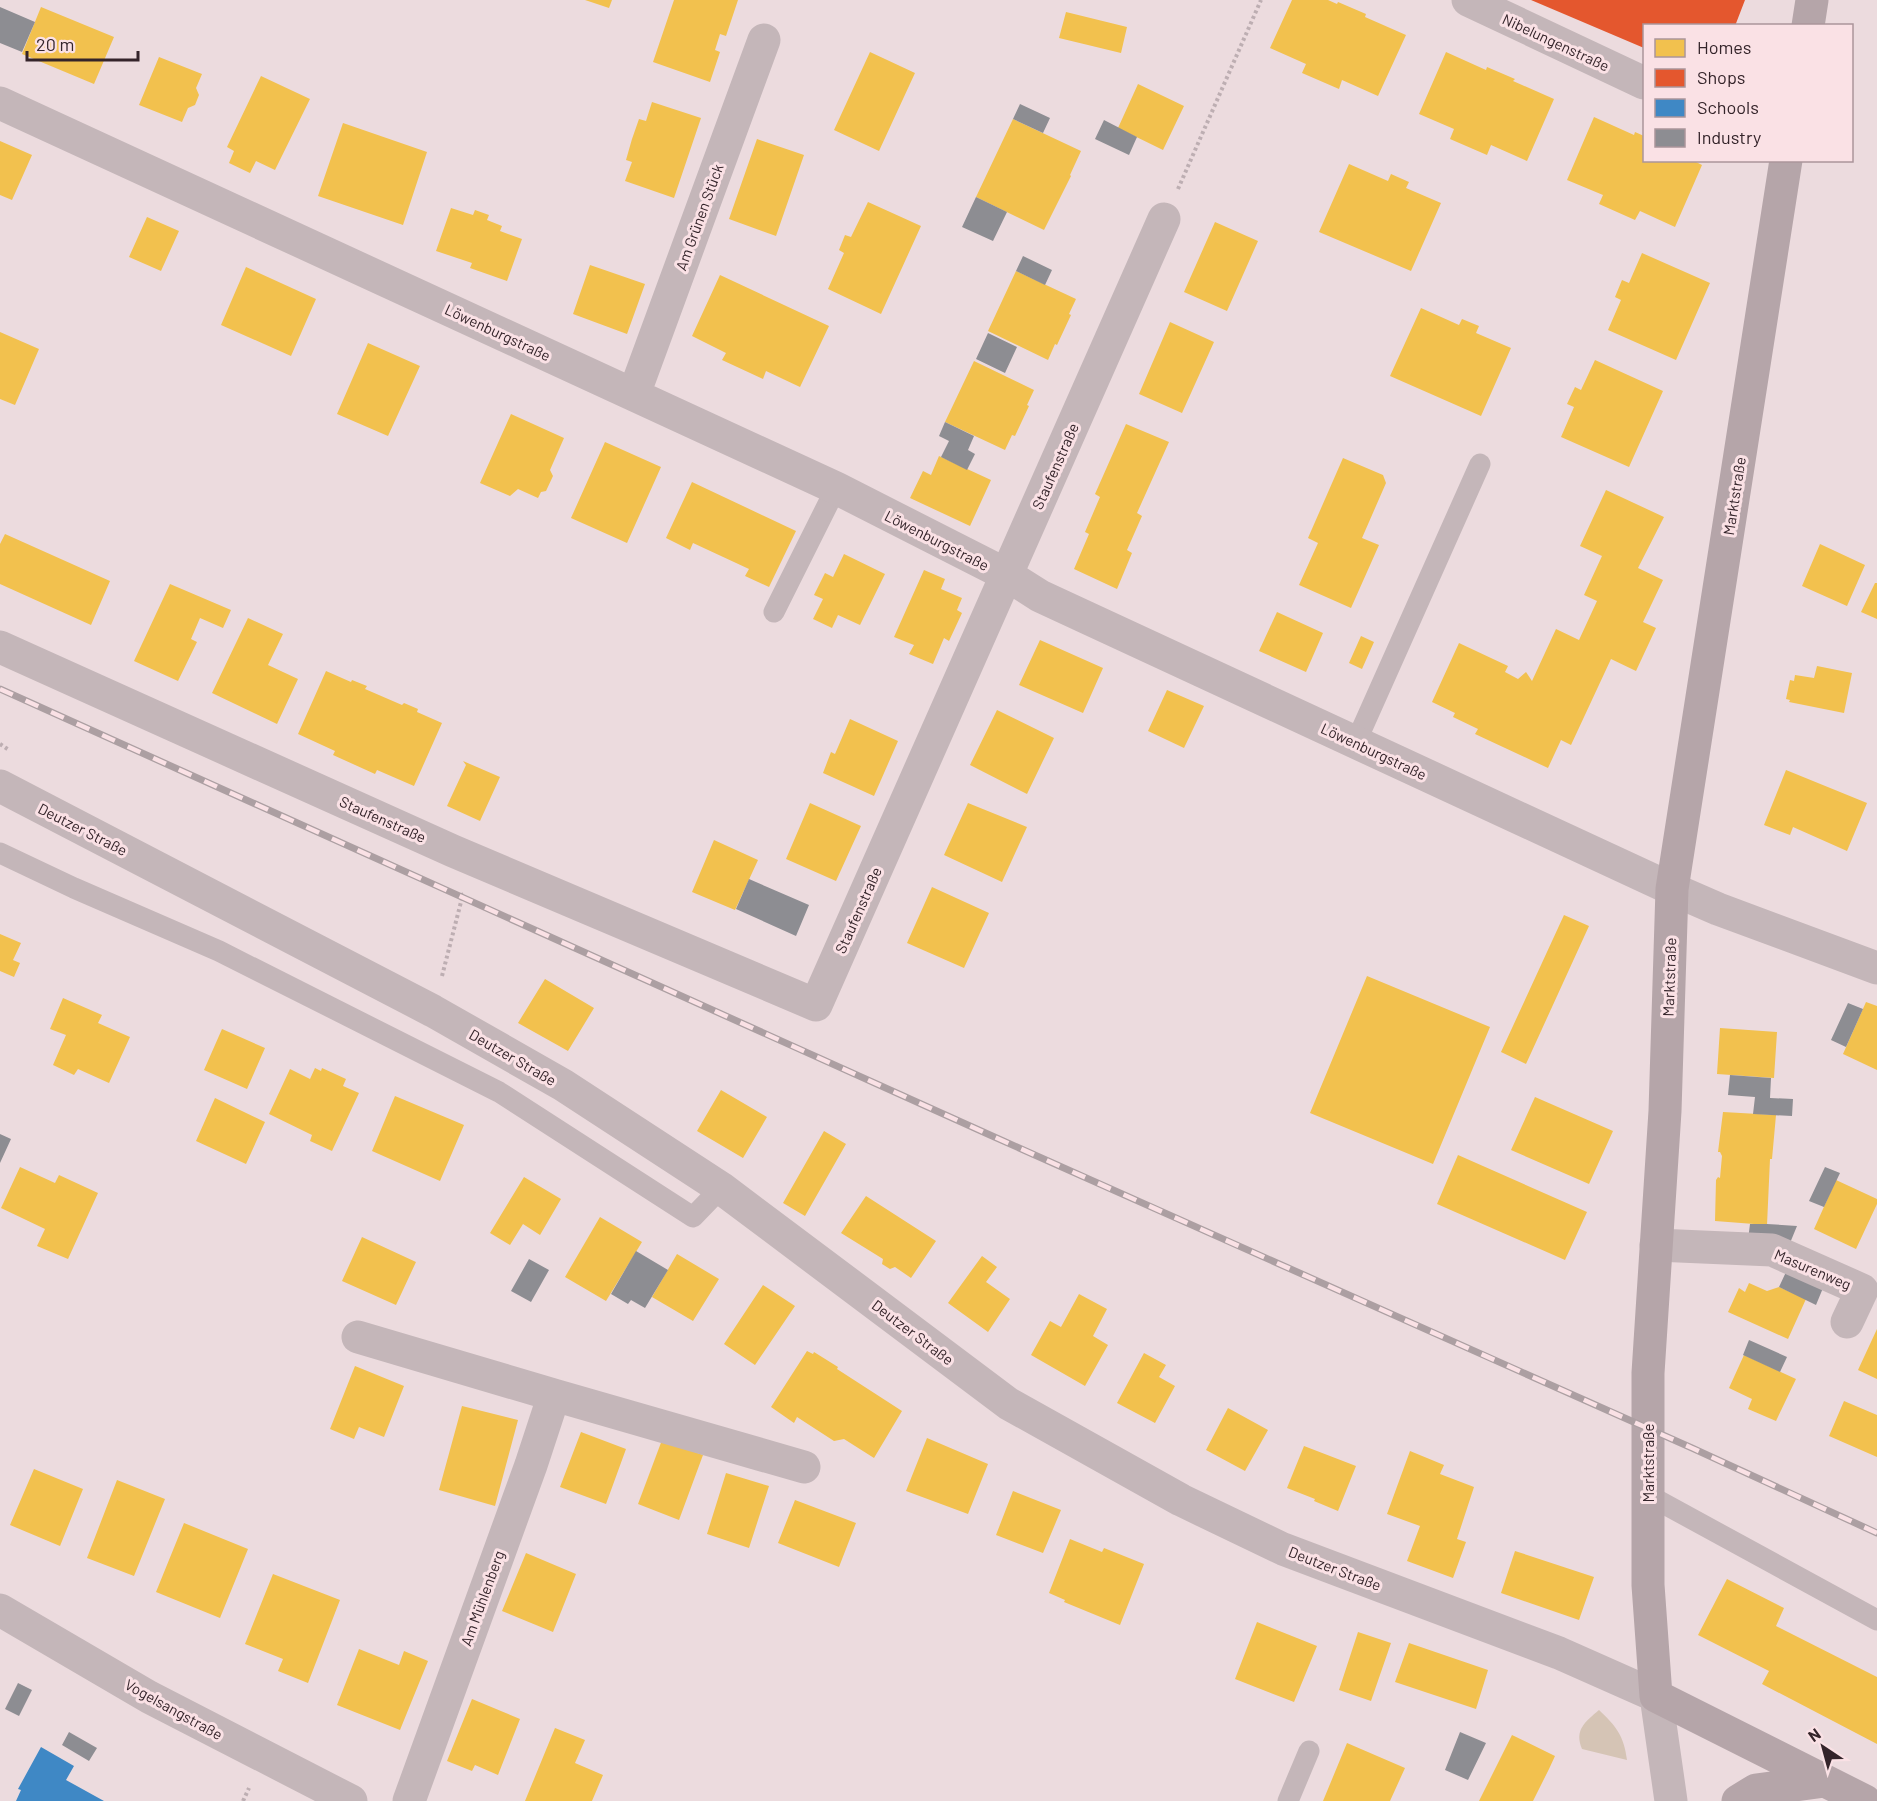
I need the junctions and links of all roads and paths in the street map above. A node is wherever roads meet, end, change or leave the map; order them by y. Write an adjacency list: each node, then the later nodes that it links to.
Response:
1 (1261, 0): 9 (path)
2 (1468, 0): 6 (street, Nibelungenstraße)
3 (1812, 0): 4 (main road)
4 (1808, 24)
5 (764, 40): 10 (street, Am Grünen Stück)
6 (1643, 83)
7 (0, 103): 10 (street, Löwenburgstraße)
8 (1786, 162): 20 (main road, Marktstraße)
9 (1164, 219): 13 (street, Staufenstraße)
10 (634, 394): 12 (street, Löwenburgstraße)
11 (1480, 464): 16 (lane)
12 (836, 488): 13 (street, Löwenburgstraße); 14 (lane)
13 (1007, 575): 16 (street, Löwenburgstraße); 18 (street, Staufenstraße)
14 (774, 612)
15 (0, 647): 18 (street, Staufenstraße)
16 (1356, 742): 20 (street, Löwenburgstraße)
17 (0, 786): 22 (street, Deutzer Straße)
18 (453, 851): 22 (path)
19 (0, 853): 23 (lane)
20 (1672, 889): 21 (street, Löwenburgstraße); 24 (main road, Marktstraße)
21 (1877, 968)
22 (433, 1011): 23 (street, Deutzer Straße)
23 (721, 1188): 32 (street, Deutzer Straße)
24 (1656, 1245): 25 (street, Masurenweg); 29 (main road, Marktstraße)
25 (1847, 1322)
26 (358, 1337): 27 (street)
27 (554, 1395): 28 (street); 36 (street, Am Mühlenberg)
28 (804, 1467)
29 (1648, 1495): 31 (lane); 32 (main road, Marktstraße)
30 (0, 1610): 35 (street, Vogelsangstraße)
31 (1877, 1620)
32 (1656, 1696): 34 (main road, Deutzer Straße); 38 (street, Marktstraße)
33 (1309, 1751): 37 (lane)
34 (1825, 1781): 39 (main road); 40 (main road, Deutzer Straße)
35 (351, 1801)
36 (409, 1801)
37 (1288, 1801)
38 (1671, 1801)
39 (1738, 1801)
40 (1865, 1801)

